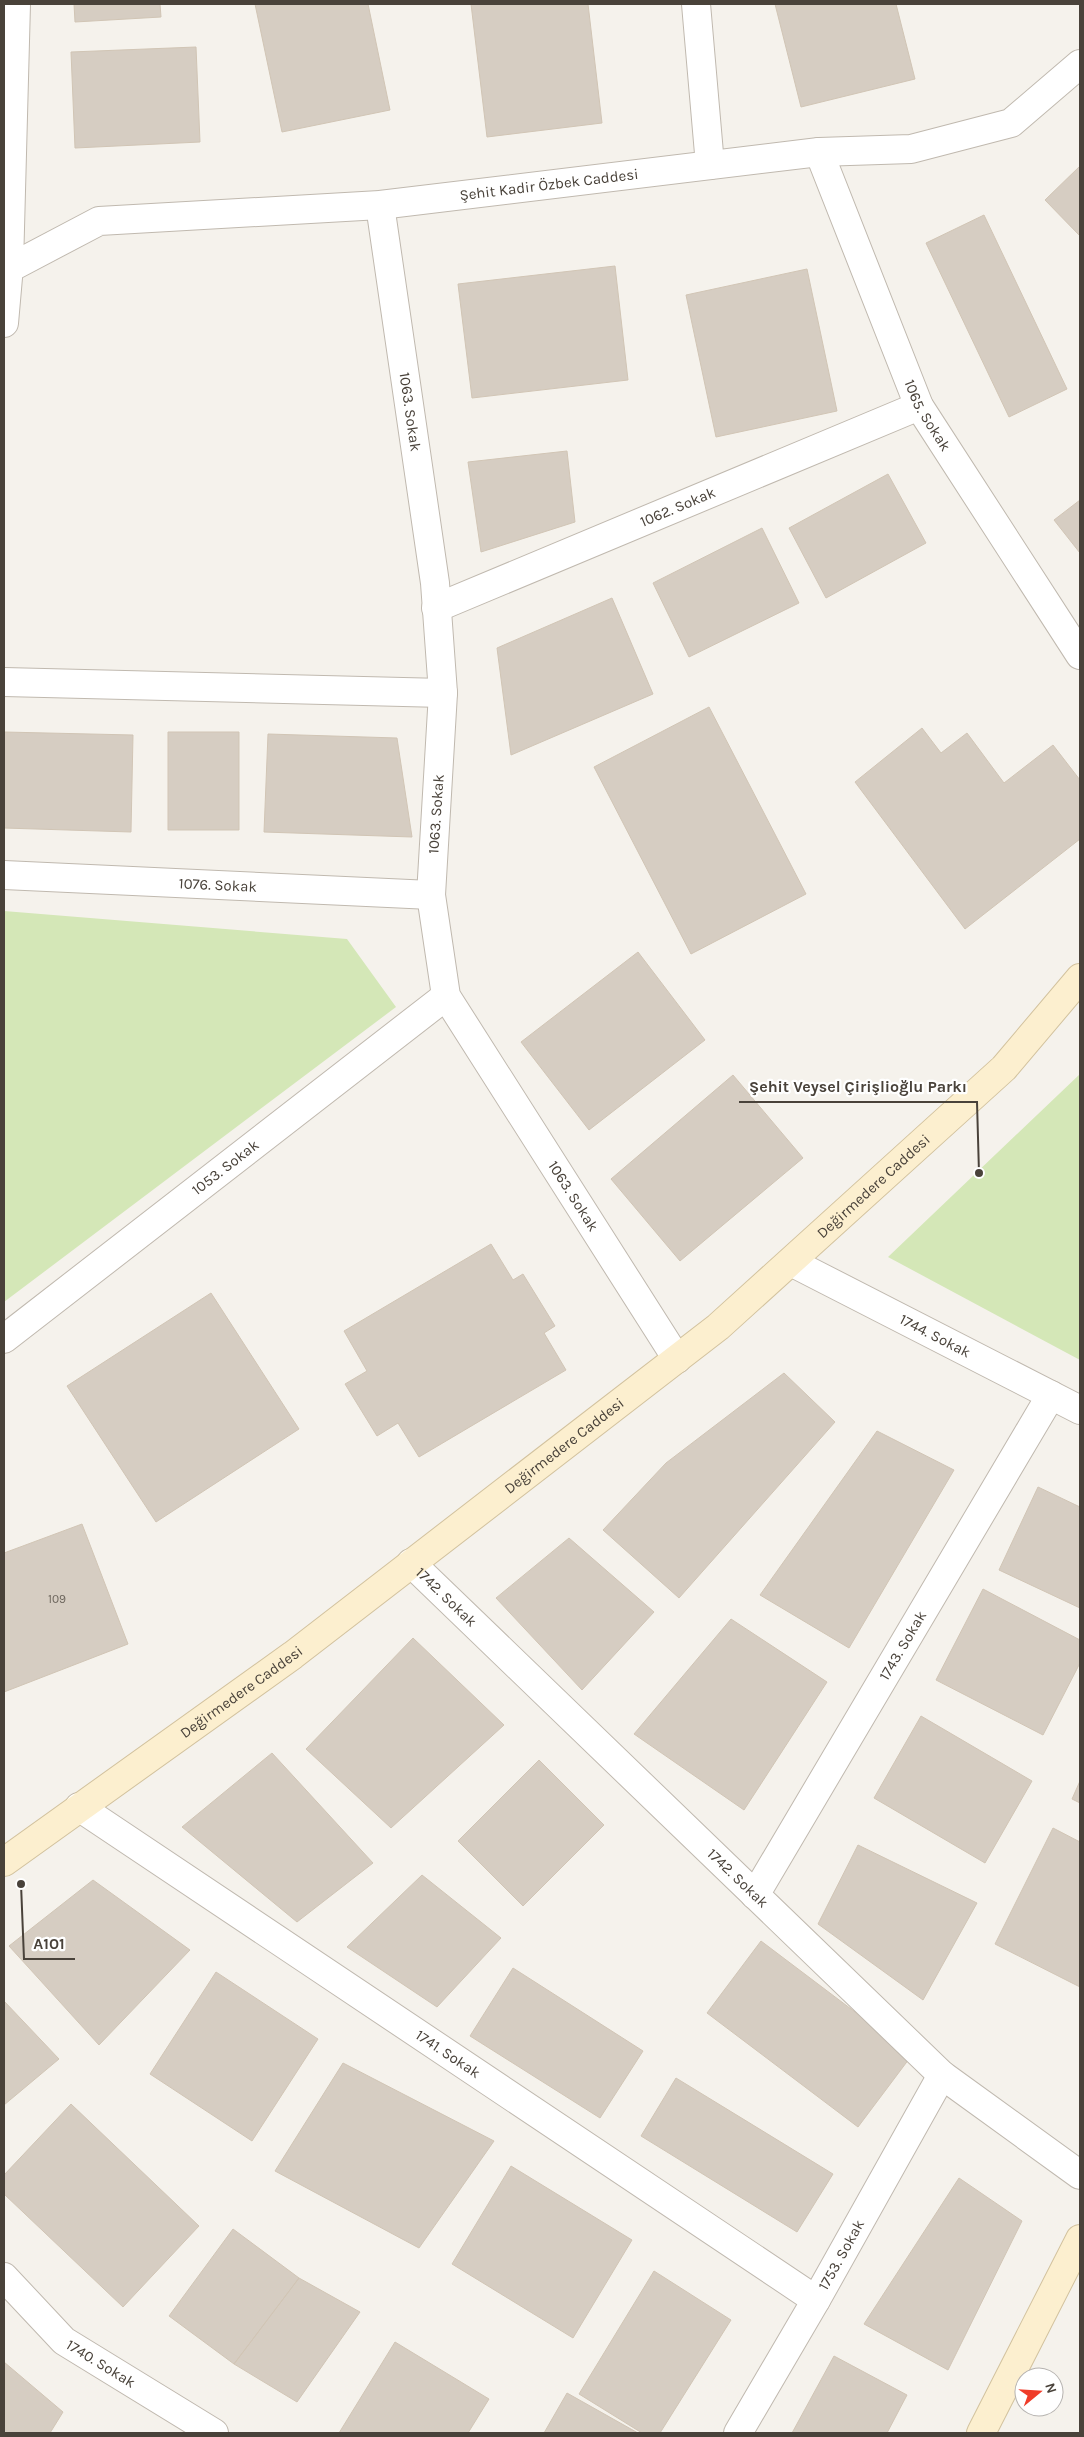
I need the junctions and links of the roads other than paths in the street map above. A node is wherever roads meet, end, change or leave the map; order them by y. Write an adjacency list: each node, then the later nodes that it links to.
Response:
1 (16, 4): 7 (street)
2 (696, 4): 5 (street)
3 (1080, 64): 4 (street, Şehit Kadir Özbek Caddesi)
4 (819, 152): 5 (street, Şehit Kadir Özbek Caddesi); 9 (street, 1065. Sokak)
5 (710, 165): 6 (street, Şehit Kadir Özbek Caddesi)
6 (380, 206): 7 (street, Şehit Kadir Özbek Caddesi); 10 (street, 1063. Sokak)
7 (6, 268): 8 (street)
8 (4, 323)
9 (919, 406): 10 (street, 1062. Sokak); 11 (street, 1065. Sokak)
10 (436, 608): 13 (street, 1063. Sokak)
11 (1080, 655)
12 (4, 682): 13 (street)
13 (443, 693): 15 (street, 1063. Sokak)
14 (4, 876): 15 (street, 1076. Sokak)
15 (430, 894): 17 (street, 1063. Sokak)
16 (1080, 978): 18 (street, Değirmedere Caddesi)
17 (446, 996): 19 (street, 1053. Sokak); 20 (street, 1063. Sokak)
18 (791, 1262): 20 (street, Değirmedere Caddesi); 21 (street, 1744. Sokak)
19 (4, 1339)
20 (677, 1359): 23 (street, Değirmedere Caddesi)
21 (1051, 1395): 22 (street, 1744. Sokak); 26 (street, 1743. Sokak)
22 (1080, 1410)
23 (412, 1563): 24 (street, Değirmedere Caddesi); 26 (street, 1742. Sokak)
24 (79, 1808): 25 (street, Değirmedere Caddesi); 31 (street, 1741. Sokak)
25 (4, 1862)
26 (755, 1895): 27 (street, 1742. Sokak)
27 (942, 2075): 28 (street, 1742. Sokak); 31 (street, 1753. Sokak)
28 (1080, 2175)
29 (1080, 2239): 34 (street)
30 (4, 2277): 32 (street, 1740. Sokak)
31 (816, 2300): 33 (street, 1753. Sokak)
32 (214, 2433)
33 (738, 2433)
34 (980, 2433)

